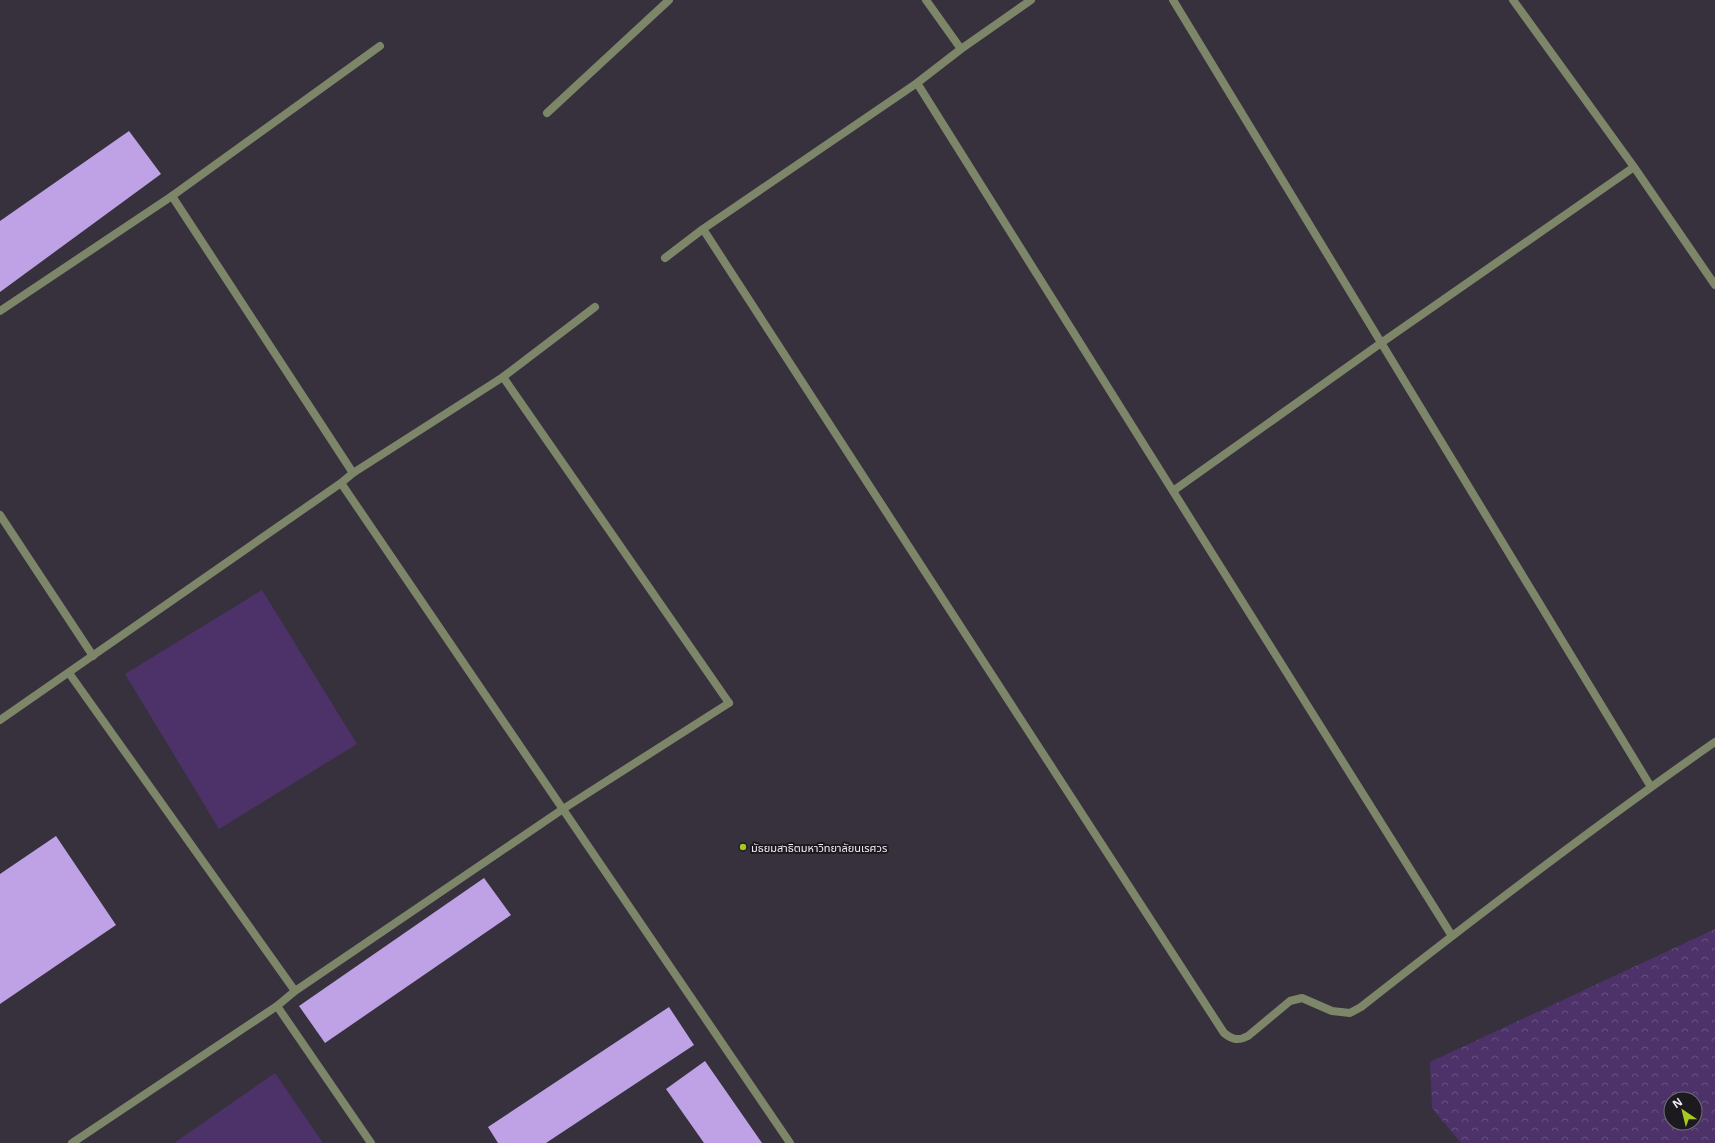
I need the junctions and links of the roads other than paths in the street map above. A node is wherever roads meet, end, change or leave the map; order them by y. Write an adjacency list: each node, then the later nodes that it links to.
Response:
1 (669, 0): 9 (street)
2 (926, 0): 7 (street)
3 (1030, 0): 7 (street)
4 (1173, 0): 17 (street)
5 (1513, 0): 10 (street)
6 (380, 46): 11 (street)
7 (961, 49): 8 (street)
8 (917, 83): 12 (street); 21 (street)
9 (547, 113)
10 (1634, 167): 14 (street); 17 (street)
11 (172, 196): 16 (street); 19 (street)
12 (703, 229): 13 (street); 29 (street)
13 (665, 258)
14 (1715, 285)
15 (595, 307): 18 (street)
16 (0, 311)
17 (1381, 343): 21 (street); 27 (street)
18 (503, 377): 19 (street); 28 (street)
19 (353, 473): 20 (street)
20 (341, 483): 23 (street); 28 (street)
21 (1173, 491): 29 (street)
22 (0, 514): 23 (street)
23 (93, 656): 24 (street)
24 (69, 672): 25 (street); 30 (street)
25 (0, 720)
26 (1715, 742): 27 (street)
27 (1650, 787): 29 (street)
28 (563, 809): 30 (street); 34 (street)
29 (1452, 936)
30 (295, 991): 31 (street)
31 (277, 1006): 32 (street); 33 (street)
32 (72, 1143)
33 (370, 1143)
34 (790, 1143)

